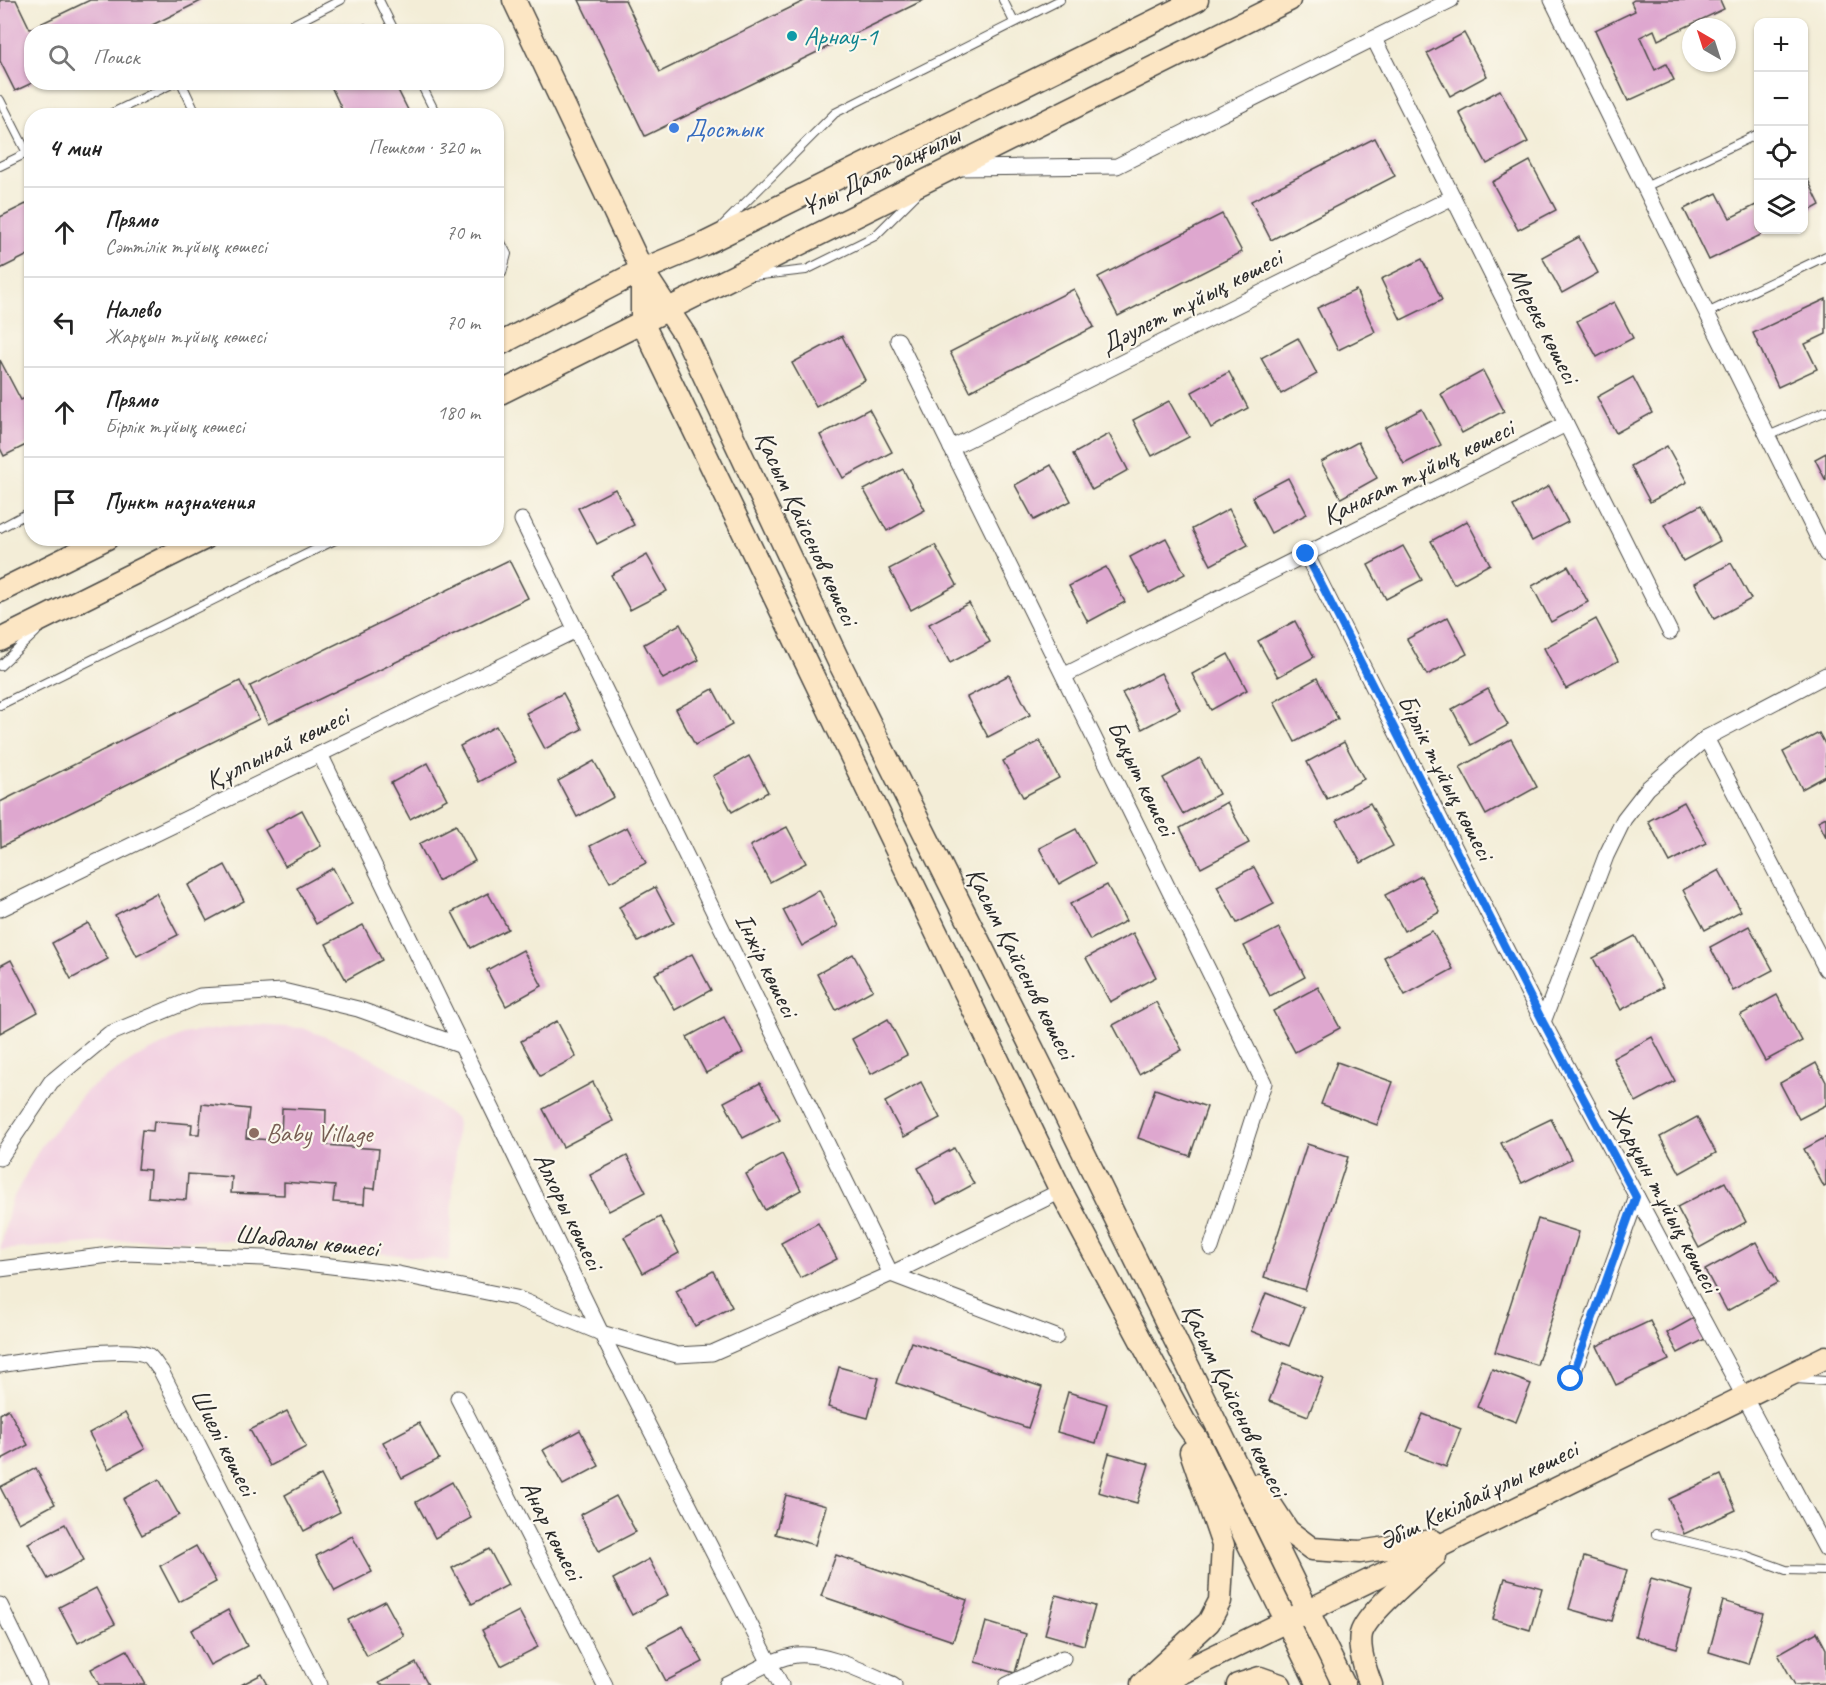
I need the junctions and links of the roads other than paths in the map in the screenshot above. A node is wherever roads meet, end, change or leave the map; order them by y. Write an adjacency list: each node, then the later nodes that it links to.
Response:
1 (341, 0): 11 (lane)
2 (379, 0): 12 (lane)
3 (514, 0): 32 (street, Қасым Қайсенов көшесі)
4 (1004, 0): 10 (lane)
5 (1060, 0): 10 (lane)
6 (1197, 0): 28 (street, Ұлы Дала даңғылы)
7 (1288, 0): 25 (street, Ұлы Дала даңғылы)
8 (1451, 0): 13 (street)
9 (1556, 2): 26 (street)
10 (1014, 22): 28 (lane)
11 (294, 24)
12 (391, 24)
13 (1374, 39): 25 (street); 27 (street, Мереке көшесі)
14 (160, 90): 18 (lane)
15 (186, 90): 19 (lane)
16 (424, 90): 20 (lane)
17 (0, 100): 22 (lane)
18 (122, 108)
19 (193, 108)
20 (433, 108)
21 (1754, 136): 26 (lane)
22 (24, 143)
23 (24, 154): 24 (lane)
24 (0, 166)
25 (943, 172): 33 (street, Ұлы Дала даңғылы)
26 (1645, 187): 34 (street)
27 (1453, 197): 42 (street, Мереке көшесі); 44 (street, Дәулет тұйық көшесі)
28 (704, 244): 32 (street, Ұлы Дала даңғылы)
29 (504, 248): 31 (lane)
30 (1826, 256): 34 (lane)
31 (504, 265)
32 (642, 270): 33 (street, Қасым Қайсенов көшесі); 35 (street, Қасым Қайсенов көшесі); 37 (street, Ұлы Дала даңғылы)
33 (668, 309): 35 (street, Ұлы Дала даңғылы); 83 (street, Қасым Қайсенов көшесі)
34 (1707, 313): 43 (street)
35 (642, 322): 40 (street, Ұлы Дала даңғылы); 69 (street, Қасым Қайсенов көшесі)
36 (504, 335): 37 (lane)
37 (520, 335): 39 (street, Ұлы Дала даңғылы)
38 (898, 340): 44 (street, Бақыт көшесі)
39 (504, 342)
40 (504, 391)
41 (1826, 411): 43 (lane)
42 (1566, 424): 51 (street, Қанағат тұйық көшесі); 56 (street, Мереке көшесі)
43 (1768, 436): 52 (street)
44 (951, 448): 59 (street, Бақыт көшесі)
45 (24, 516): 47 (lane)
46 (522, 520): 55 (street, Інжір көшесі)
47 (0, 528)
48 (91, 546): 53 (street)
49 (189, 546): 54 (street)
50 (323, 546): 61 (lane)
51 (1306, 554): 59 (street, Қанағат тұйық көшесі); 66 (street, Бірлік тұйық көшесі)
52 (1826, 554)
53 (0, 591)
54 (60, 611): 57 (street); 58 (lane)
55 (576, 630): 63 (street, Құлпынай көшесі); 73 (street, Інжір көшесі)
56 (1670, 632)
57 (0, 640)
58 (0, 666)
59 (1065, 675): 71 (street, Бақыт көшесі)
60 (1826, 675): 62 (street)
61 (0, 705)
62 (1706, 738): 65 (street); 66 (street)
63 (320, 754): 64 (street, Құлпынай көшесі); 67 (street, Алхоры көшесі)
64 (0, 909)
65 (1826, 969)
66 (1543, 1022): 70 (street, Жарқын тұйық көшесі)
67 (462, 1046): 68 (street); 74 (street, Алхоры көшесі)
68 (0, 1158)
69 (1061, 1191): 73 (street, Шабдалы көшесі); 84 (street, Қасым Қайсенов көшесі)
70 (1636, 1197): 78 (street); 82 (street, Жарқын тұйық көшесі)
71 (1211, 1248)
72 (0, 1269): 74 (street, Шабдалы көшесі)
73 (891, 1274): 74 (street, Шабдалы көшесі); 75 (street)
74 (601, 1333): 93 (street, Алхоры көшесі)
75 (1056, 1337)
76 (1826, 1357): 79 (street, Әбіш Кекілбайұлы көшесі)
77 (0, 1365): 95 (street, Шиелі көшесі)
78 (1571, 1379)
79 (1782, 1379): 80 (lane); 82 (street, Әбіш Кекілбайұлы көшесі)
80 (1826, 1381)
81 (458, 1398): 96 (street, Анар көшесі)
82 (1743, 1398): 86 (street, Әбіш Кекілбайұлы көшесі); 87 (street, Жарқын тұйық көшесі)
83 (1212, 1419): 86 (street); 90 (street, Қасым Қайсенов көшесі)
84 (1184, 1421): 91 (street, Қасым Қайсенов көшесі); 101 (street)
85 (1656, 1534): 88 (lane)
86 (1455, 1537): 90 (street, Әбіш Кекілбайұлы көшесі); 107 (street)
87 (1826, 1549)
88 (1826, 1571)
89 (0, 1605): 94 (street)
90 (1307, 1610): 91 (street, Әбіш Кекілбайұлы көшесі); 106 (street, Қасым Қайсенов көшесі)
91 (1287, 1621): 102 (street, Әбіш Кекілбайұлы көшесі); 105 (street, Қасым Қайсенов көшесі)
92 (1063, 1658): 100 (street)
93 (771, 1663): 97 (street); 98 (street, Алхоры көшесі); 99 (street)
94 (39, 1685)
95 (320, 1685)
96 (605, 1685)
97 (727, 1685)
98 (781, 1685)
99 (894, 1685)
100 (1007, 1685)
101 (1140, 1685)
102 (1156, 1685)
103 (1239, 1685): 104 (street)
104 (1280, 1685)
105 (1318, 1685)
106 (1344, 1685)
107 (1371, 1685)

